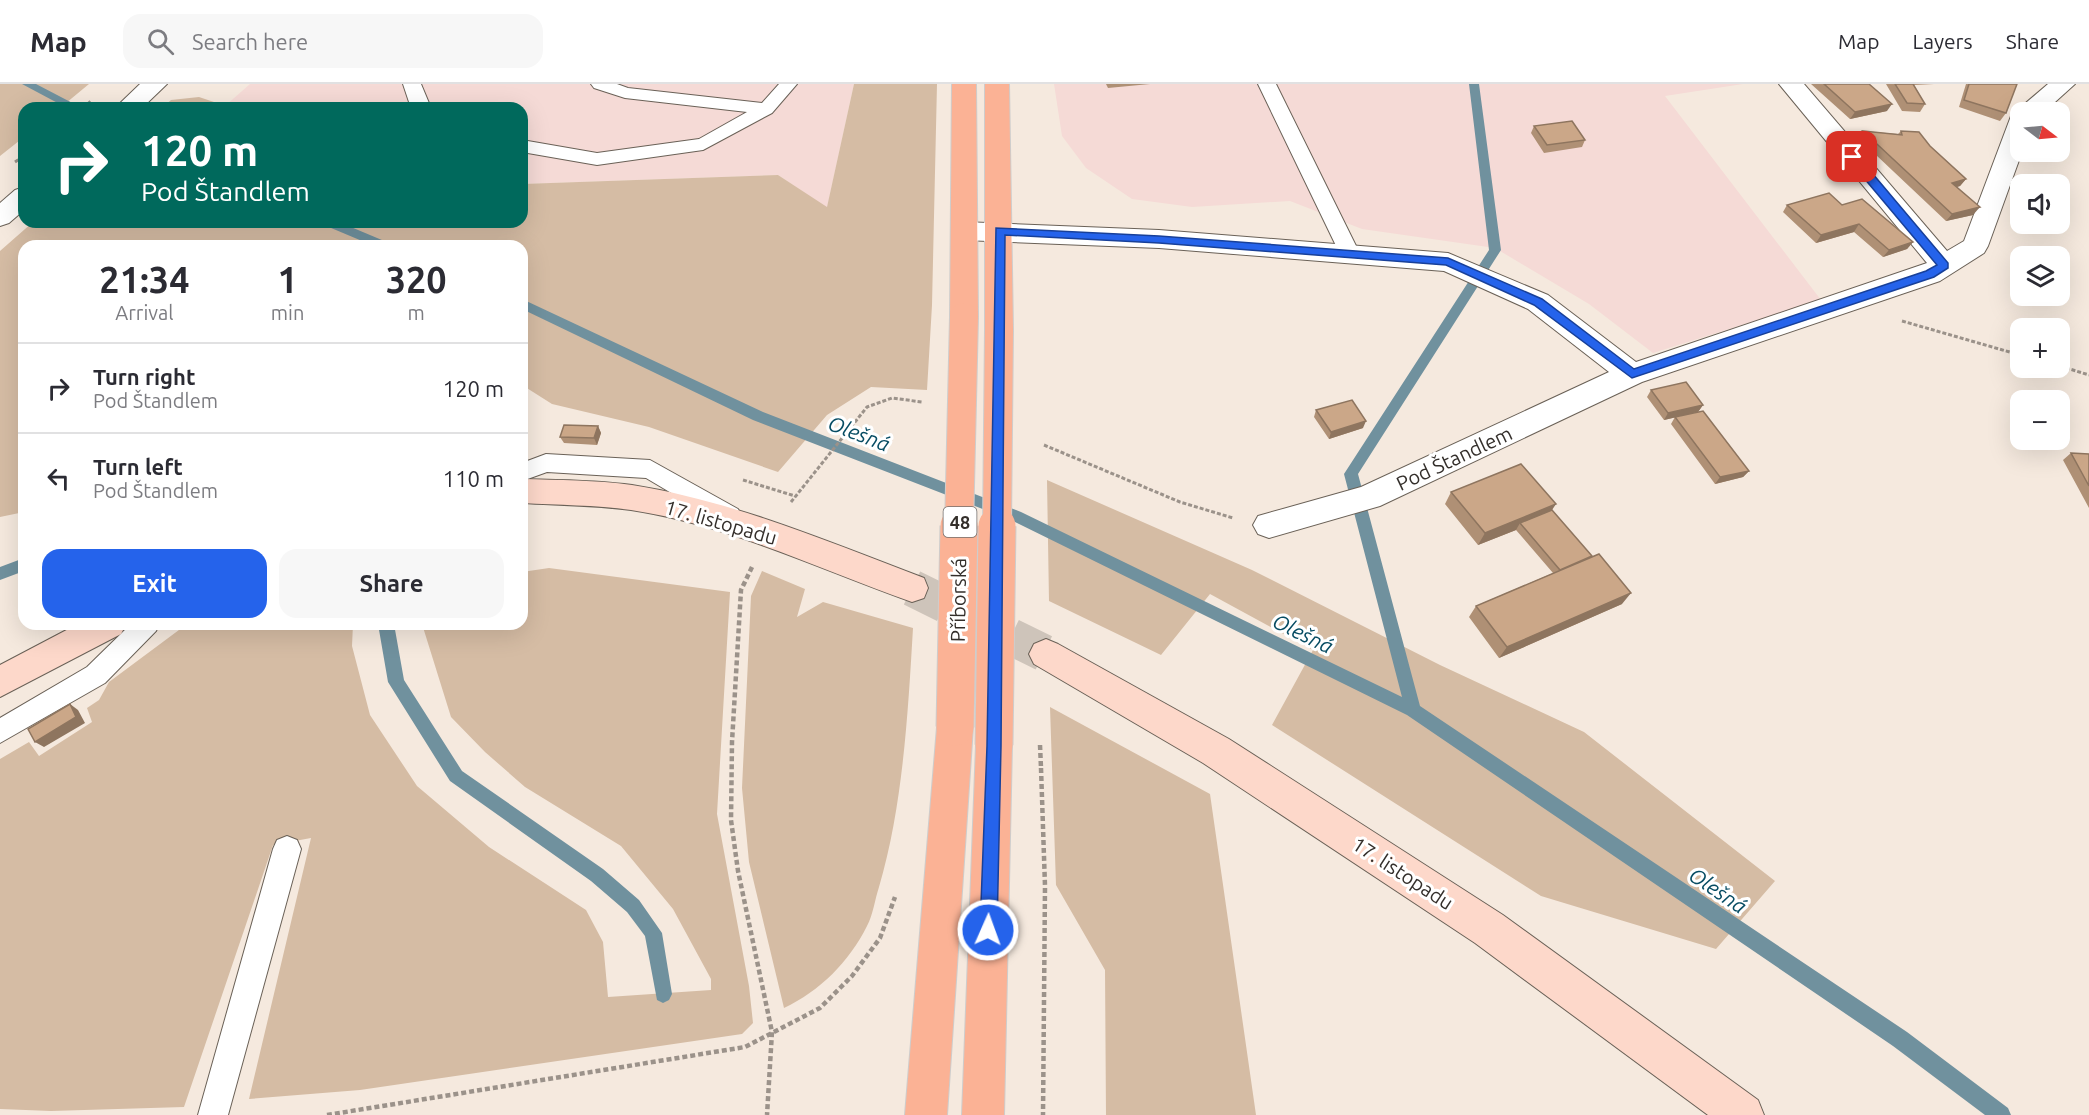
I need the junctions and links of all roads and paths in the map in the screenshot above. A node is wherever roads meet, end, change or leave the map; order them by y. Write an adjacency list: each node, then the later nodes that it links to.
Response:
1 (412, 84): 11 (lane)
2 (600, 84): 13 (lane)
3 (788, 84): 13 (lane)
4 (964, 84): 18 (main road, Příborská / 48)
5 (997, 84): 19 (main road, Příborská / 48)
6 (1267, 84): 20 (lane)
7 (1791, 84): 21 (street)
8 (2063, 84): 12 (street)
9 (154, 85): 10 (street)
10 (134, 102)
11 (418, 102)
12 (2042, 102)
13 (766, 109): 14 (lane)
14 (528, 147)
15 (2010, 150): 21 (street, Pod Štandlem)
16 (18, 201): 17 (street)
17 (0, 217)
18 (964, 231): 19 (street); 46 (main road, Příborská / 48, bridge)
19 (999, 231): 20 (street); 47 (main road, Příborská / 48, bridge)
20 (1350, 254): 25 (street)
21 (1944, 266): 22 (street, Pod Štandlem)
22 (1841, 304): 23 (path); 25 (street, Pod Štandlem)
23 (2010, 352)
24 (2070, 369): 26 (path)
25 (1632, 374): 31 (street, Pod Štandlem)
26 (2089, 375)
27 (923, 403): 32 (path)
28 (1044, 445): 31 (path)
29 (528, 470): 32 (lane)
30 (528, 491): 32 (main road, 17. listopadu)
31 (1269, 525)
32 (760, 531): 33 (main road, 17. listopadu); 42 (path)
33 (912, 588)
34 (98, 630): 37 (main road)
35 (141, 630): 38 (lane)
36 (1046, 654): 49 (main road, 17. listopadu)
37 (0, 682)
38 (0, 731)
39 (1041, 768): 48 (path)
40 (287, 849): 43 (lane)
41 (897, 892): 42 (path)
42 (772, 1032): 44 (path); 45 (path)
43 (213, 1115)
44 (327, 1115)
45 (766, 1115)
46 (926, 1115)
47 (983, 1115)
48 (1043, 1115)
49 (1743, 1115)

